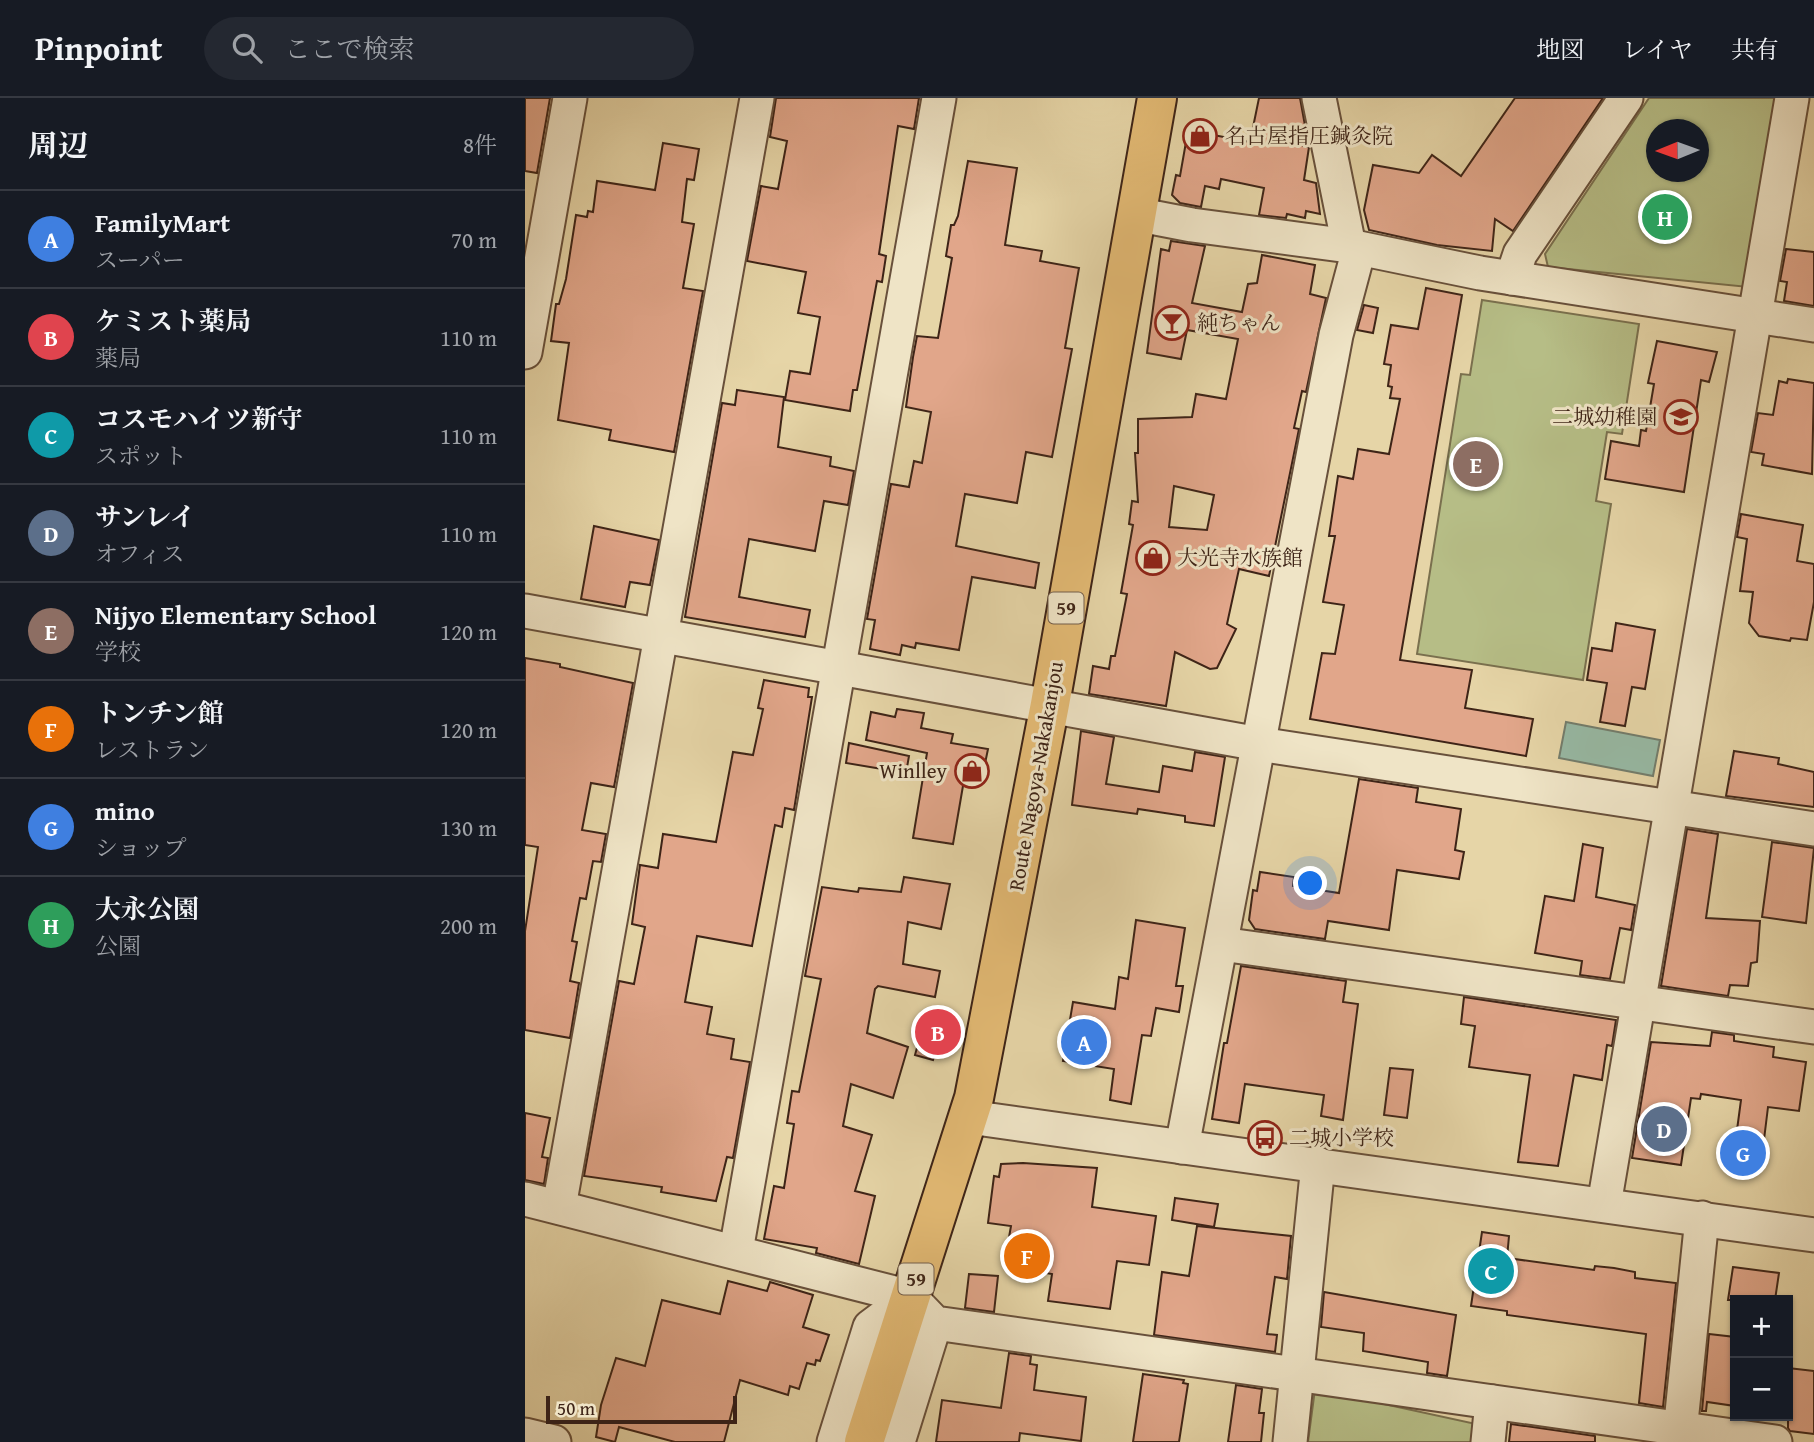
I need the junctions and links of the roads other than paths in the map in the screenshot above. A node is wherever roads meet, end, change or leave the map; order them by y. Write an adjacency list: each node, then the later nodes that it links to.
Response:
1 (570, 98): 13 (street)
2 (757, 98): 15 (street)
3 (939, 98): 16 (street)
4 (1157, 98): 8 (main road, Route Nagoya-Nakakanjou / 59)
5 (1319, 98): 9 (street)
6 (1626, 98): 10 (street)
7 (1792, 98): 11 (street)
8 (1135, 214): 9 (street); 17 (main road, Route Nagoya-Nakakanjou / 59)
9 (1354, 248): 10 (street); 18 (street)
10 (1512, 278): 11 (street)
11 (1755, 315): 12 (street); 19 (street)
12 (1814, 325)
13 (525, 352)
14 (525, 611): 15 (street)
15 (663, 634): 16 (street); 29 (street)
16 (838, 665): 17 (street); 32 (street)
17 (1049, 704): 18 (street); 24 (main road, Route Nagoya-Nakakanjou / 59)
18 (1259, 744): 19 (street); 21 (street)
19 (1672, 807): 20 (street); 22 (street)
20 (1814, 828)
21 (1221, 944): 22 (street); 25 (street)
22 (1639, 1003): 23 (street); 28 (street)
23 (1814, 1027)
24 (969, 1117): 25 (street); 33 (main road, Route Nagoya-Nakakanjou / 59)
25 (1182, 1147): 26 (street)
26 (1318, 1164): 28 (street); 34 (street)
27 (525, 1199): 29 (street)
28 (1604, 1205): 30 (street)
29 (559, 1207): 32 (street)
30 (1702, 1218): 31 (street); 37 (street)
31 (1814, 1235)
32 (736, 1251): 33 (street)
33 (922, 1310): 34 (street); 39 (street); 40 (main road, Route Nagoya-Nakakanjou / 59); 41 (street)
34 (1298, 1374): 35 (street); 42 (street)
35 (1492, 1402): 37 (street); 43 (street)
36 (525, 1435): 38 (street)
37 (1680, 1435): 44 (street)
38 (554, 1442)
39 (834, 1442)
40 (864, 1442)
41 (898, 1442)
42 (1290, 1442)
43 (1488, 1442)
44 (1776, 1442)

